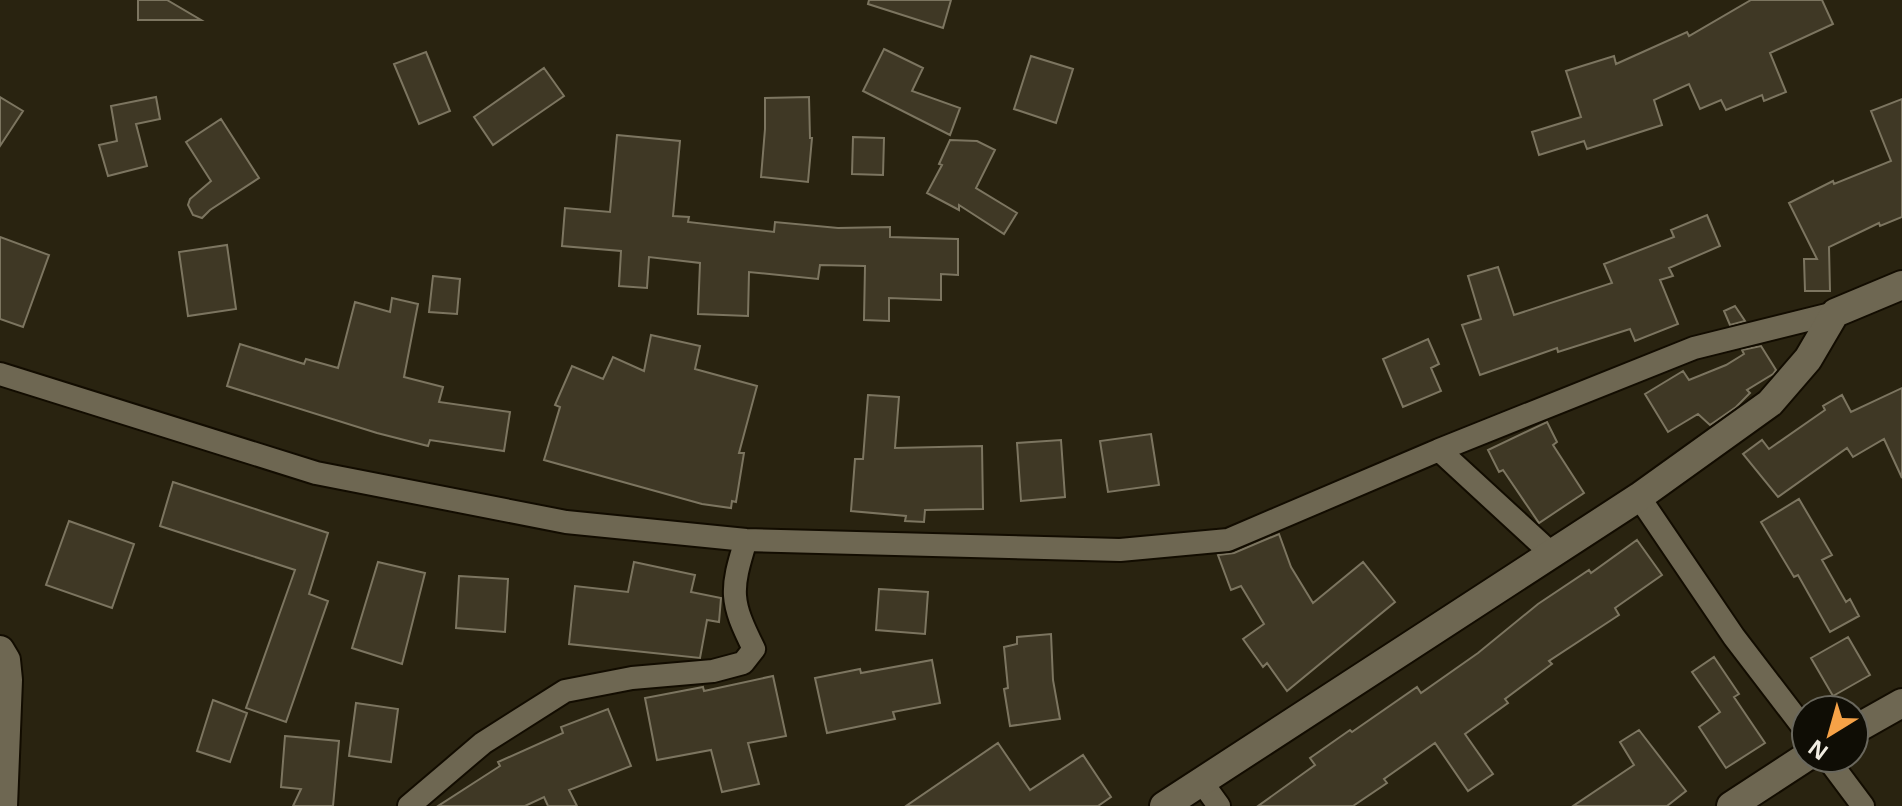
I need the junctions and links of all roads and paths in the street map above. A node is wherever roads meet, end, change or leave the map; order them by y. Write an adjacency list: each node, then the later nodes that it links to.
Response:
1 (1902, 285): 2 (street)
2 (1835, 313): 4 (street); 5 (street)
3 (0, 374): 6 (street)
4 (1439, 450): 6 (street); 7 (street)
5 (1639, 497): 7 (street); 10 (street)
6 (746, 540): 16 (street)
7 (1552, 554): 14 (street)
8 (0, 650): 15 (street)
9 (1902, 703): 11 (street)
10 (1790, 710)
11 (1870, 721)
12 (1790, 767): 19 (street)
13 (1839, 774): 20 (street)
14 (1201, 781): 17 (street); 18 (street)
15 (3, 806)
16 (409, 806)
17 (1164, 806)
18 (1219, 806)
19 (1731, 806)
20 (1863, 806)

